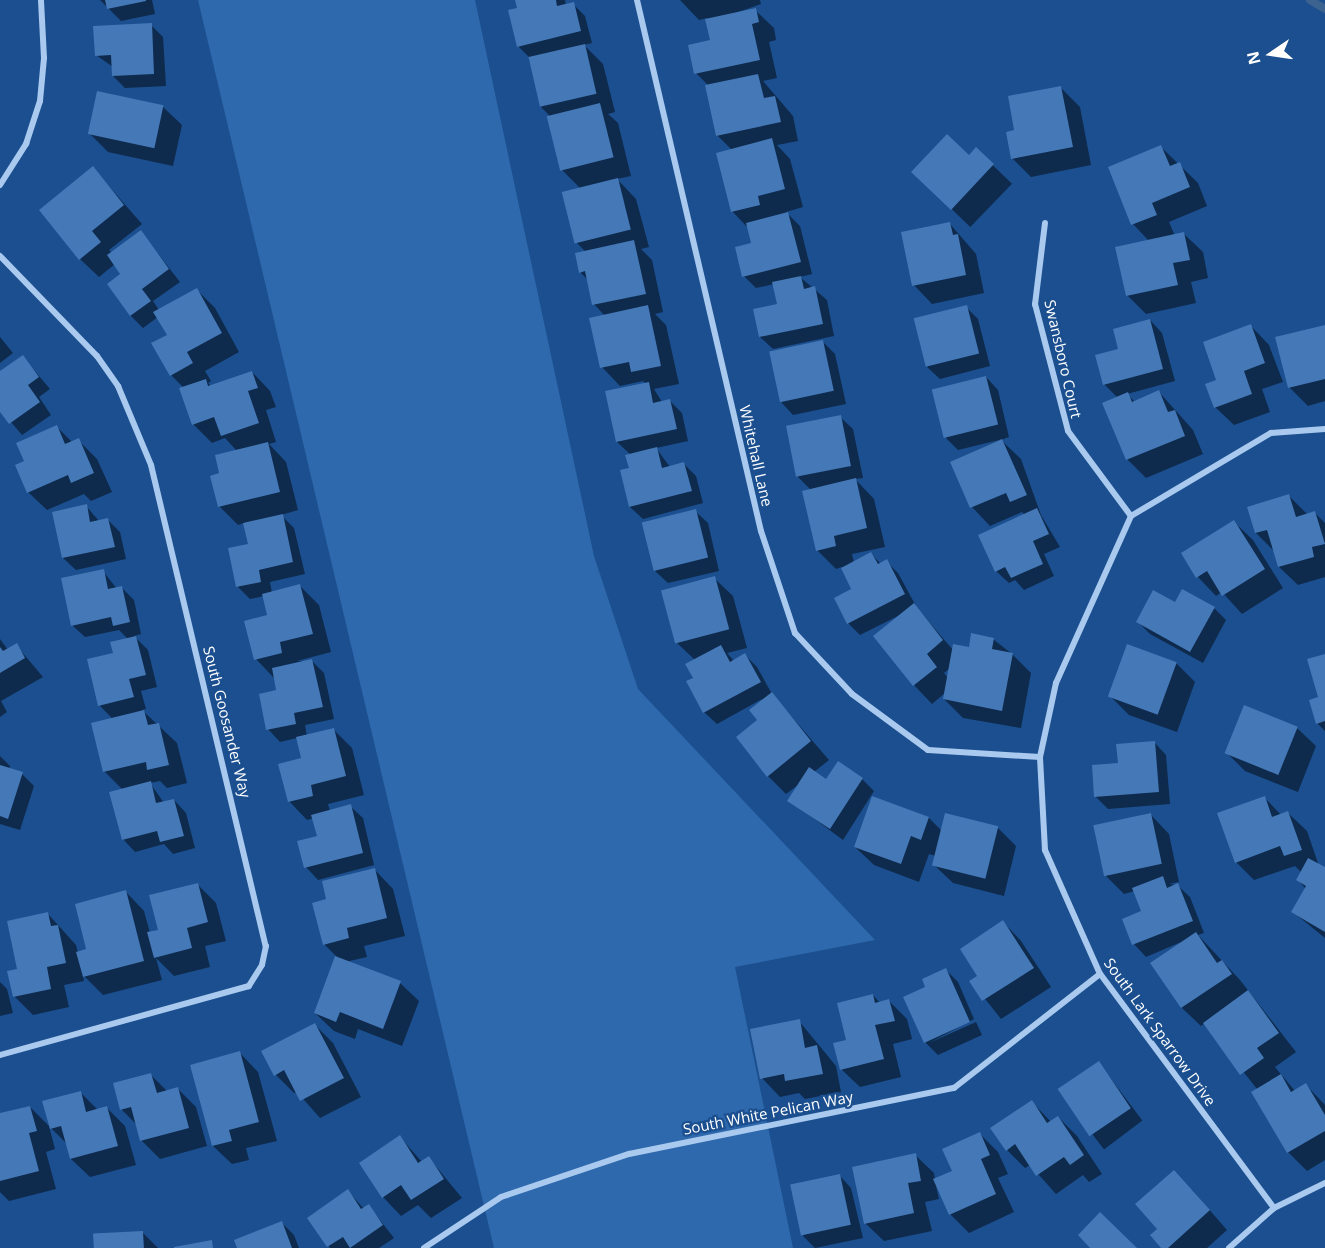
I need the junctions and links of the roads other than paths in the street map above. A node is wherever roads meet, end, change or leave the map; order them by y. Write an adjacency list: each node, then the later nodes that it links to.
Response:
1 (41, 0): 3 (street)
2 (637, 0): 8 (street, Whitehall Lane)
3 (0, 185)
4 (1045, 223): 7 (street, Swansboro Court)
5 (0, 256): 10 (street, South Goosander Way)
6 (1325, 429): 7 (street)
7 (1131, 516): 8 (street, South Lark Sparrow Drive)
8 (1040, 757): 9 (street, South Lark Sparrow Drive)
9 (1100, 974): 12 (street, South Lark Sparrow Drive); 13 (street, South White Pelican Way)
10 (0, 1055)
11 (1325, 1183): 12 (street)
12 (1274, 1208): 14 (street)
13 (424, 1248)
14 (1229, 1248)

